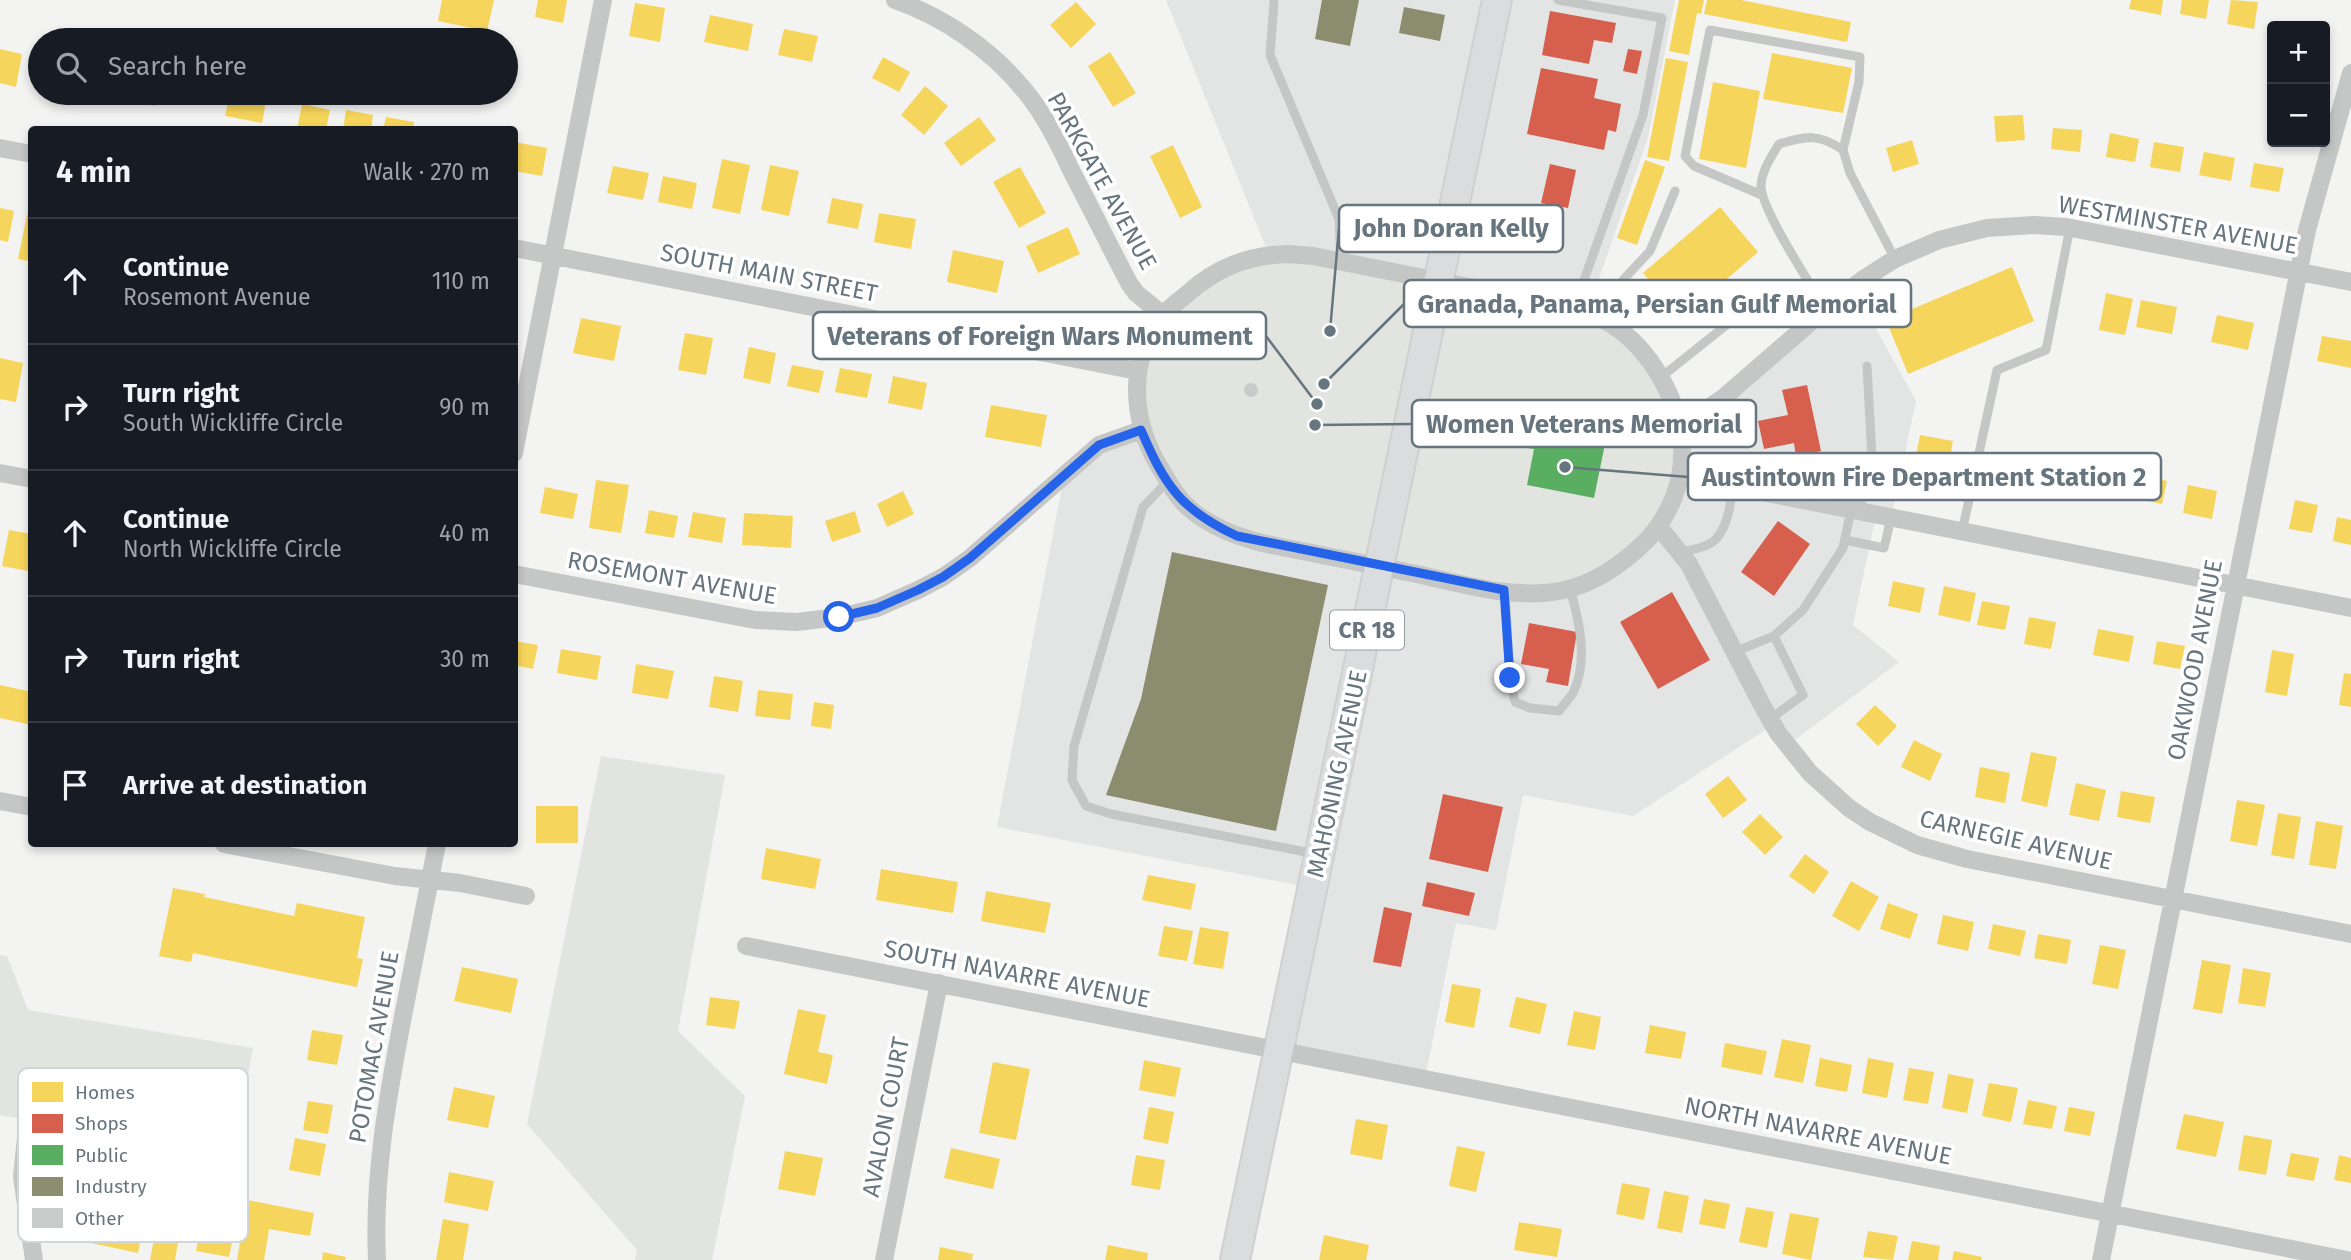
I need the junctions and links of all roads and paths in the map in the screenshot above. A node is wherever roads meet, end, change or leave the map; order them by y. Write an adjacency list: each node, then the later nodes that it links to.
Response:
1 (603, 0): 14 (street)
2 (895, 0): 22 (street, PARKGATE AVENUE)
3 (1497, 0): 18 (main road, MAHONING AVENUE / CR 18)
4 (1558, 0): 20 (lane)
5 (1275, 2): 16 (lane)
6 (2351, 73): 17 (street, OAKWOOD AVENUE)
7 (0, 148): 9 (street)
8 (1843, 150): 11 (lane); 11 (lane); 15 (lane)
9 (28, 153)
10 (1675, 191): 23 (lane)
11 (1762, 195): 21 (lane)
12 (2070, 227): 15 (street, WESTMINSTER AVENUE); 17 (street, WESTMINSTER AVENUE); 39 (lane)
13 (518, 249): 14 (street, SOUTH MAIN STREET)
14 (554, 256): 26 (street, SOUTH MAIN STREET); 30 (street)
15 (1895, 259): 21 (street, WESTMINSTER AVENUE)
16 (1341, 262): 18 (street); 22 (street)
17 (2299, 272): 19 (street, WESTMINSTER AVENUE); 44 (street, OAKWOOD AVENUE)
18 (1439, 281): 20 (street); 42 (main road, MAHONING AVENUE / CR 18)
19 (2351, 282)
20 (1574, 308): 23 (street)
21 (1826, 309): 24 (street, WESTMINSTER AVENUE)
22 (1163, 315): 26 (street)
23 (1601, 319): 27 (street)
24 (1812, 322): 27 (lane); 28 (street, WESTMINSTER AVENUE)
25 (1867, 366): 36 (lane)
26 (1137, 371): 29 (street)
27 (1660, 378): 28 (street)
28 (1681, 427): 32 (street)
29 (1141, 430): 34 (street); 43 (street, ROSEMONT AVENUE)
30 (518, 433)
31 (0, 472): 33 (street)
32 (1681, 476): 35 (street); 38 (street)
33 (28, 478)
34 (1168, 481): 42 (street); 55 (lane)
35 (1732, 486): 36 (street); 41 (lane)
36 (1855, 511): 37 (street); 40 (lane)
37 (1891, 518): 39 (street); 40 (lane)
38 (1659, 527): 41 (street, CARNEGIE AVENUE); 45 (street)
39 (1962, 531): 44 (street)
40 (1845, 540): 48 (lane)
41 (1680, 552): 49 (street, CARNEGIE AVENUE)
42 (1380, 566): 46 (street); 55 (main road, MAHONING AVENUE / CR 18)
43 (518, 576)
44 (2235, 585): 47 (street); 58 (street, OAKWOOD AVENUE)
45 (1570, 588): 46 (street); 46 (lane)
46 (1504, 590)
47 (2351, 608)
48 (1774, 636): 49 (lane); 50 (lane)
49 (1734, 652): 50 (street, CARNEGIE AVENUE)
50 (1770, 719): 58 (street, CARNEGIE AVENUE)
51 (0, 801): 52 (street)
52 (28, 806)
53 (240, 847): 56 (street)
54 (436, 847): 56 (street, POTOMAC AVENUE)
55 (1320, 855): 62 (main road, MAHONING AVENUE / CR 18)
56 (430, 880): 57 (street); 66 (street, POTOMAC AVENUE)
57 (526, 897)
58 (2173, 899): 59 (street, CARNEGIE AVENUE); 63 (street, OAKWOOD AVENUE)
59 (2351, 934)
60 (746, 946): 61 (street, SOUTH NAVARRE AVENUE)
61 (939, 984): 62 (street, SOUTH NAVARRE AVENUE); 67 (street, AVALON COURT)
62 (1279, 1050): 63 (street, NORTH NAVARRE AVENUE); 68 (main road, MAHONING AVENUE / CR 18)
63 (2111, 1214): 69 (street, OAKWOOD AVENUE); 70 (street, NORTH NAVARRE AVENUE)
64 (31, 1242): 65 (street)
65 (34, 1260)
66 (377, 1260)
67 (884, 1260)
68 (1235, 1260)
69 (2101, 1260)
70 (2347, 1260)

